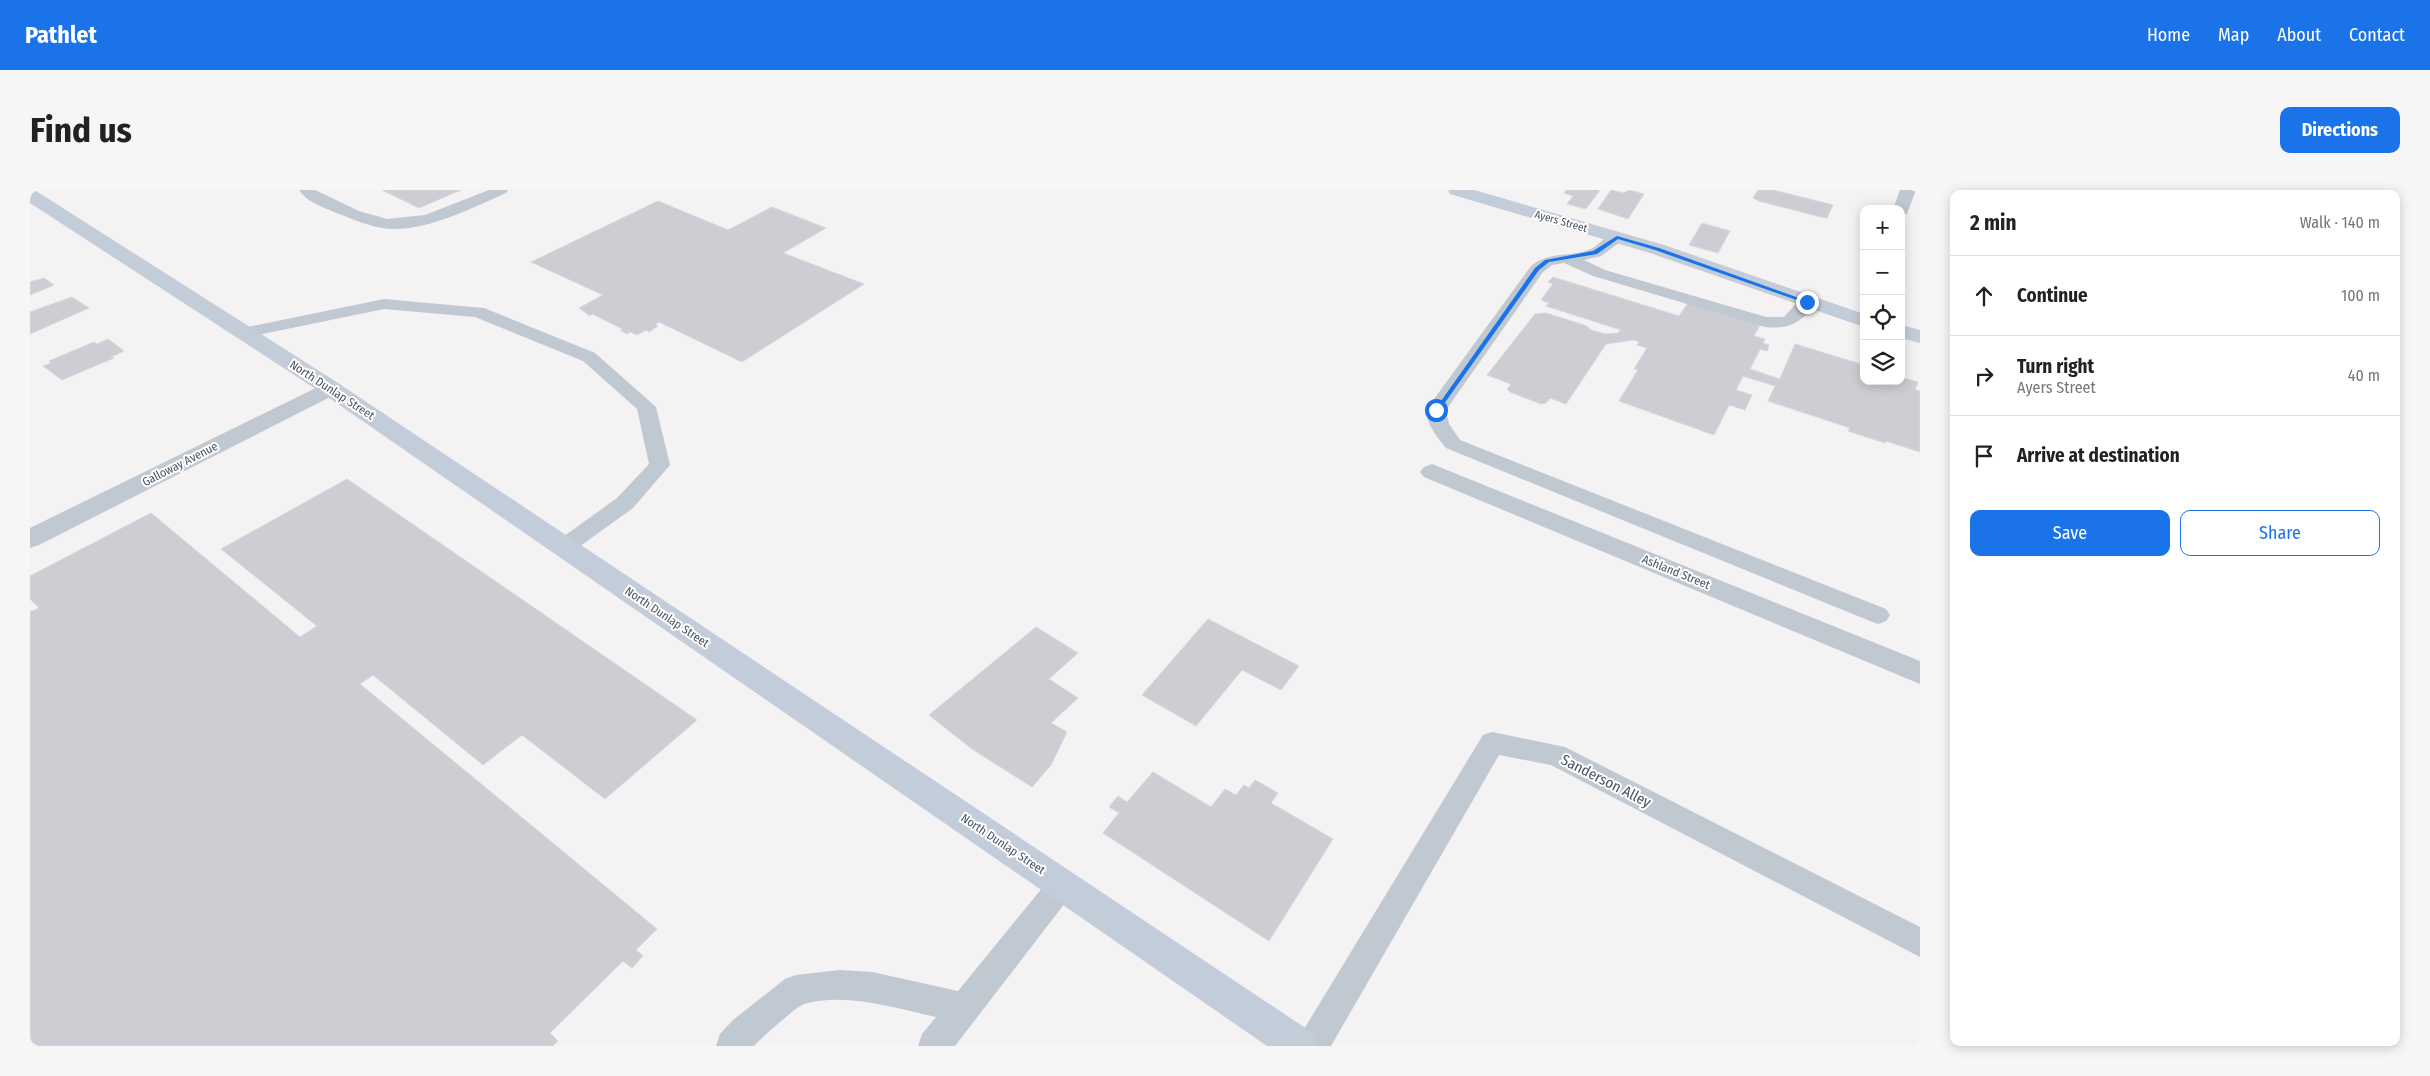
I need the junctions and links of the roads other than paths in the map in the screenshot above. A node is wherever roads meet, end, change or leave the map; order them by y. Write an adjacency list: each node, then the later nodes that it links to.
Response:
1 (306, 190): 2 (lane)
2 (501, 190)
3 (1456, 190): 7 (street, Ayers Street)
4 (1908, 190): 6 (street)
5 (30, 195): 12 (street, North Dunlap Street)
6 (1903, 205)
7 (1617, 237): 8 (lane); 9 (street, Ayers Street)
8 (1569, 259): 9 (lane); 18 (lane)
9 (1807, 302): 10 (street, Ayers Street)
10 (1860, 319)
11 (1905, 332): 13 (street)
12 (243, 333): 14 (street, North Dunlap Street); 17 (lane)
13 (1920, 337)
14 (330, 388): 16 (street, Galloway Avenue); 17 (street, North Dunlap Street)
15 (1432, 472): 19 (street, Ashland Street)
16 (30, 539)
17 (564, 547): 20 (street, North Dunlap Street)
18 (1878, 615)
19 (1920, 673)
20 (1062, 885): 22 (lane); 25 (street, North Dunlap Street)
21 (1920, 943): 26 (lane, Sanderson Alley)
22 (965, 1008): 23 (lane); 24 (lane)
23 (732, 1046)
24 (934, 1046)
25 (1300, 1046)
26 (1313, 1046)

